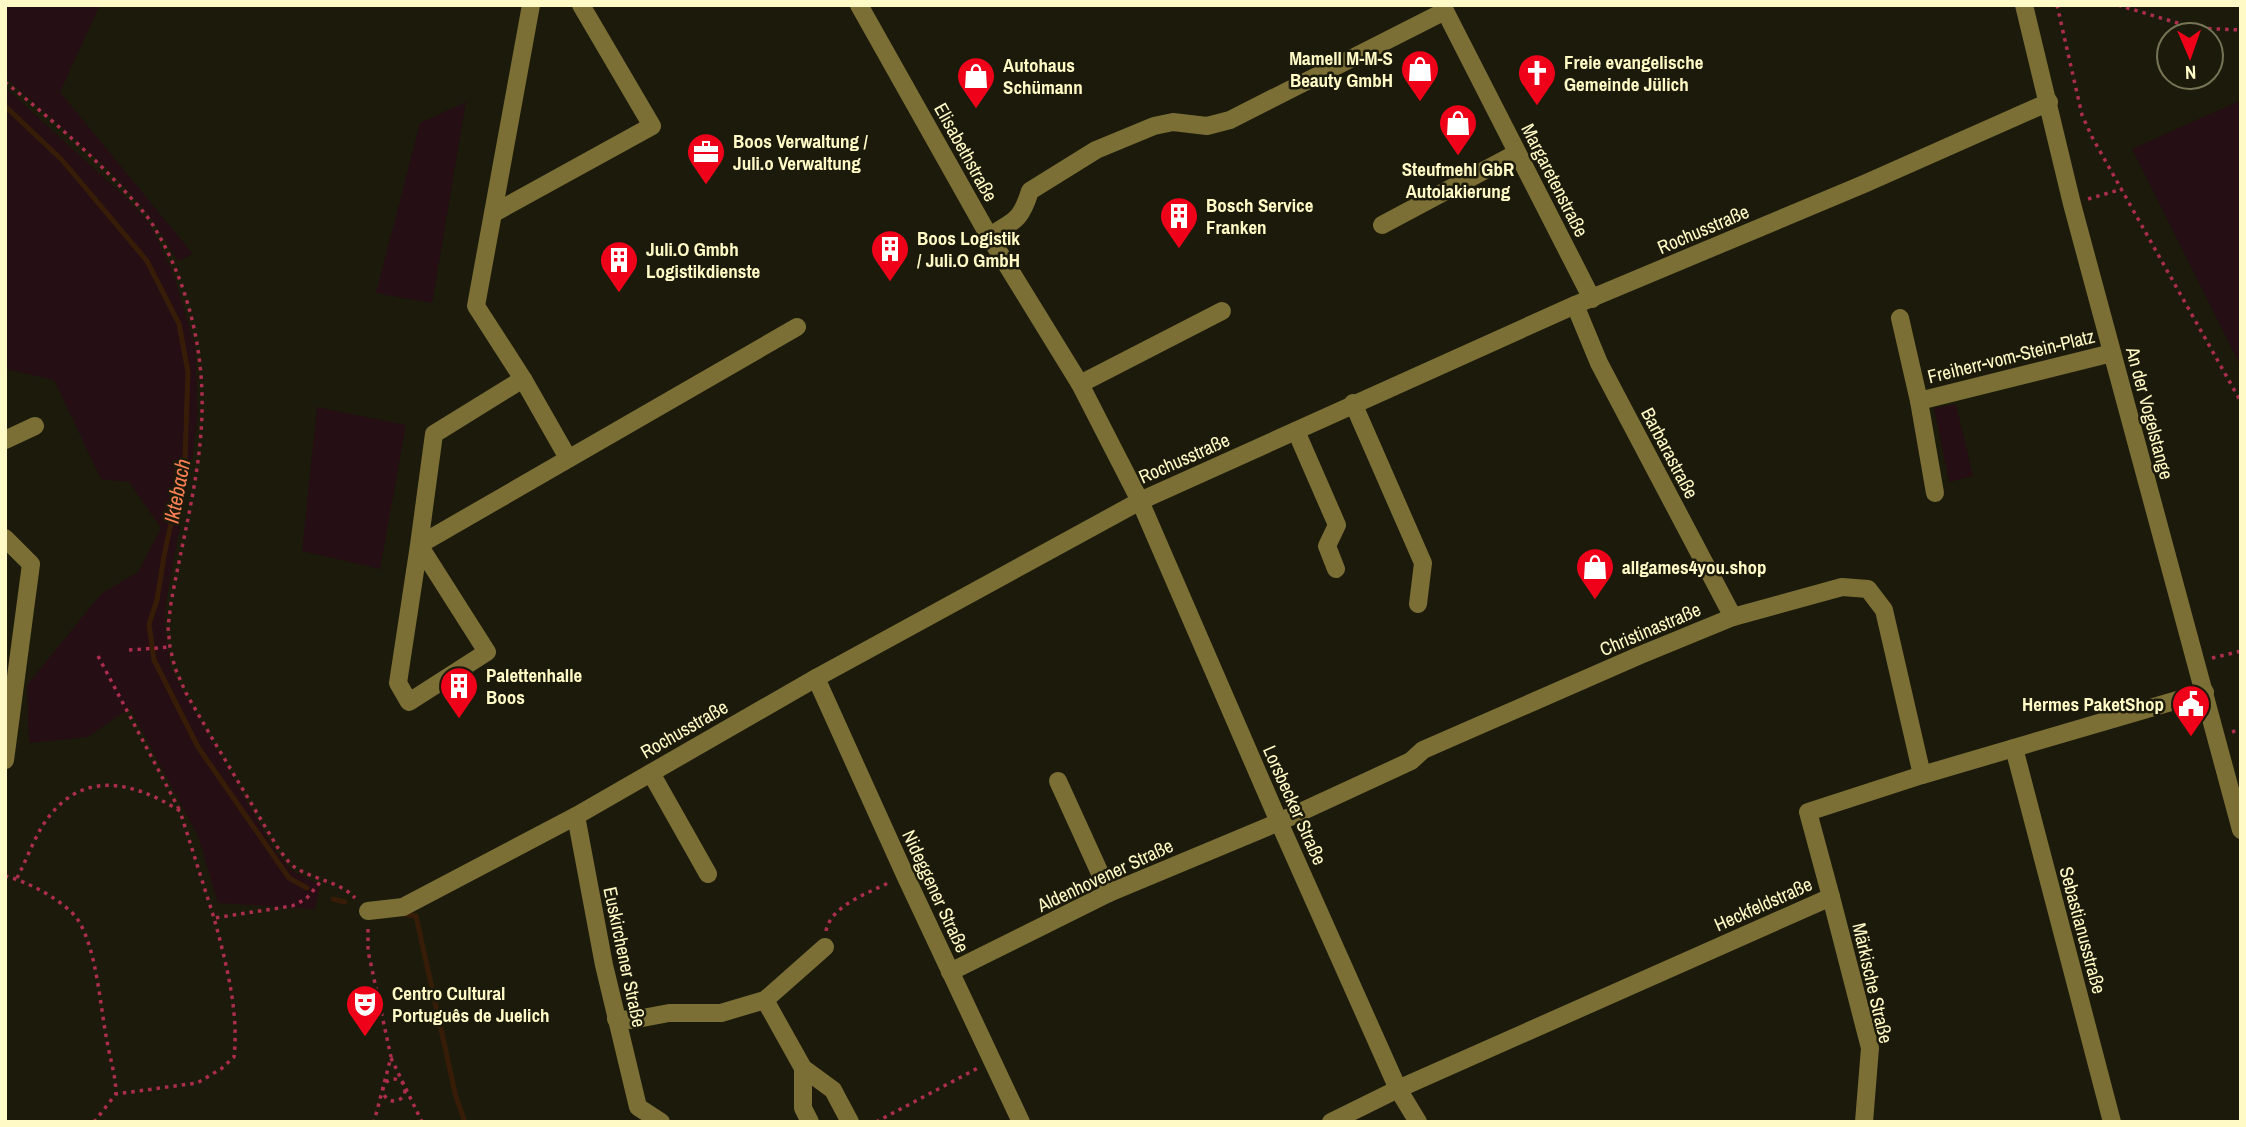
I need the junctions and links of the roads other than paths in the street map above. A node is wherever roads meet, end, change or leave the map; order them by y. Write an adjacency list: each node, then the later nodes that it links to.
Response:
1 (531, 5): 8 (street)
2 (581, 5): 8 (street)
3 (859, 5): 10 (street, Elisabethstraße)
4 (2024, 5): 6 (street, An der Vogelstange)
5 (1443, 8): 7 (street, Margaretenstraße); 10 (street)
6 (2049, 102): 11 (street, Rochusstraße); 15 (street, An der Vogelstange)
7 (1517, 153): 9 (street); 11 (street, Margaretenstraße)
8 (494, 213): 16 (street)
9 (1381, 225)
10 (989, 236): 17 (street, Elisabethstraße)
11 (1584, 302): 19 (street, Rochusstraße); 30 (street, Barbarastraße)
12 (1222, 311): 17 (street)
13 (1900, 318): 18 (street, Freiherr-vom-Stein-Platz)
14 (797, 327): 23 (street)
15 (2112, 353): 18 (street, Freiherr-vom-Stein-Platz); 32 (street, An der Vogelstange)
16 (523, 379): 23 (street); 27 (street)
17 (1080, 384): 25 (street, Elisabethstraße)
18 (1919, 401): 24 (street, Freiherr-vom-Stein-Platz)
19 (1353, 404): 21 (street, Rochusstraße); 29 (street)
20 (35, 426): 22 (street)
21 (1296, 431): 25 (street, Rochusstraße); 28 (street)
22 (5, 440)
23 (568, 458): 27 (street)
24 (1936, 493)
25 (1140, 501): 31 (street, Rochusstraße); 39 (street, Lorsbecker Straße)
26 (5, 538): 34 (street)
27 (419, 545): 27 (street)
28 (1336, 569)
29 (1418, 604)
30 (1733, 617): 36 (street, Christinastraße); 39 (street, Christinastraße)
31 (816, 678): 35 (street, Rochusstraße); 46 (street, Nideggener Straße)
32 (2205, 692): 33 (street, Heckfeldstraße); 40 (street, An der Vogelstange)
33 (2014, 748): 36 (street, Heckfeldstraße); 59 (street, Sebastianusstraße)
34 (5, 760)
35 (651, 773): 38 (street, Rochusstraße); 41 (street)
36 (1922, 775): 43 (street, Heckfeldstraße)
37 (1058, 782): 42 (street)
38 (576, 816): 44 (street, Rochusstraße); 48 (street, Euskirchener Straße)
39 (1279, 822): 42 (street, Aldenhovener Straße); 50 (street, Lorsbecker Straße)
40 (2241, 830)
41 (708, 874)
42 (1109, 893): 46 (street, Aldenhovener Straße)
43 (1831, 897): 50 (street, Heckfeldstraße); 58 (street, Märkische Straße)
44 (368, 911)
45 (825, 947): 47 (street)
46 (950, 972): 55 (street, Nideggener Straße)
47 (765, 1000): 48 (street); 49 (street)
48 (616, 1019): 51 (street, Euskirchener Straße)
49 (803, 1068): 53 (street); 54 (street)
50 (1398, 1089): 56 (street, Heckfeldstraße); 57 (street, Lorsbecker Straße)
51 (635, 1114): 52 (street, Euskirchener Straße)
52 (661, 1122)
53 (810, 1122)
54 (850, 1122)
55 (1021, 1122)
56 (1331, 1122)
57 (1418, 1122)
58 (1864, 1122)
59 (2112, 1122)

